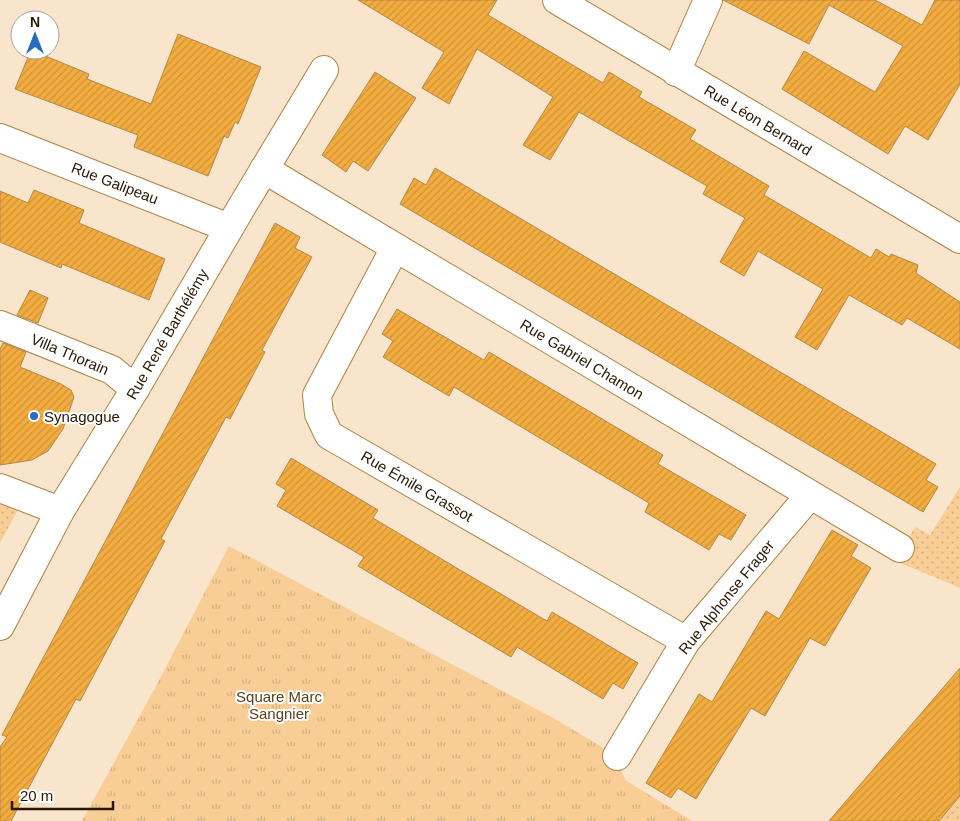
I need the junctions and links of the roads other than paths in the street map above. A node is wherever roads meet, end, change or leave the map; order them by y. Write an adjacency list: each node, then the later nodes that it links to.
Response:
1 (557, 0): 4 (street, Rue Léon Bernard)
2 (708, 0): 4 (street)
3 (324, 70): 6 (street, Rue René Barthélémy)
4 (676, 72): 8 (street, Rue Léon Bernard)
5 (0, 138): 7 (street, Rue Galipeau)
6 (264, 169): 7 (street, Rue René Barthélémy); 9 (street, Rue Gabriel Chamon)
7 (229, 228): 11 (street, Rue René Barthélémy)
8 (960, 239)
9 (396, 248): 13 (street, Rue Gabriel Chamon); 17 (street, Rue Émile Grassot)
10 (0, 325): 11 (street, Villa Thorain)
11 (135, 389): 14 (street, Rue René Barthélémy)
12 (0, 488): 14 (street)
13 (810, 495): 15 (street, Rue Gabriel Chamon); 17 (street, Rue Alphonse Frager)
14 (60, 511): 16 (street, Rue René Barthélémy)
15 (900, 548)
16 (0, 626)
17 (686, 641): 18 (street, Rue Alphonse Frager)
18 (617, 756)

